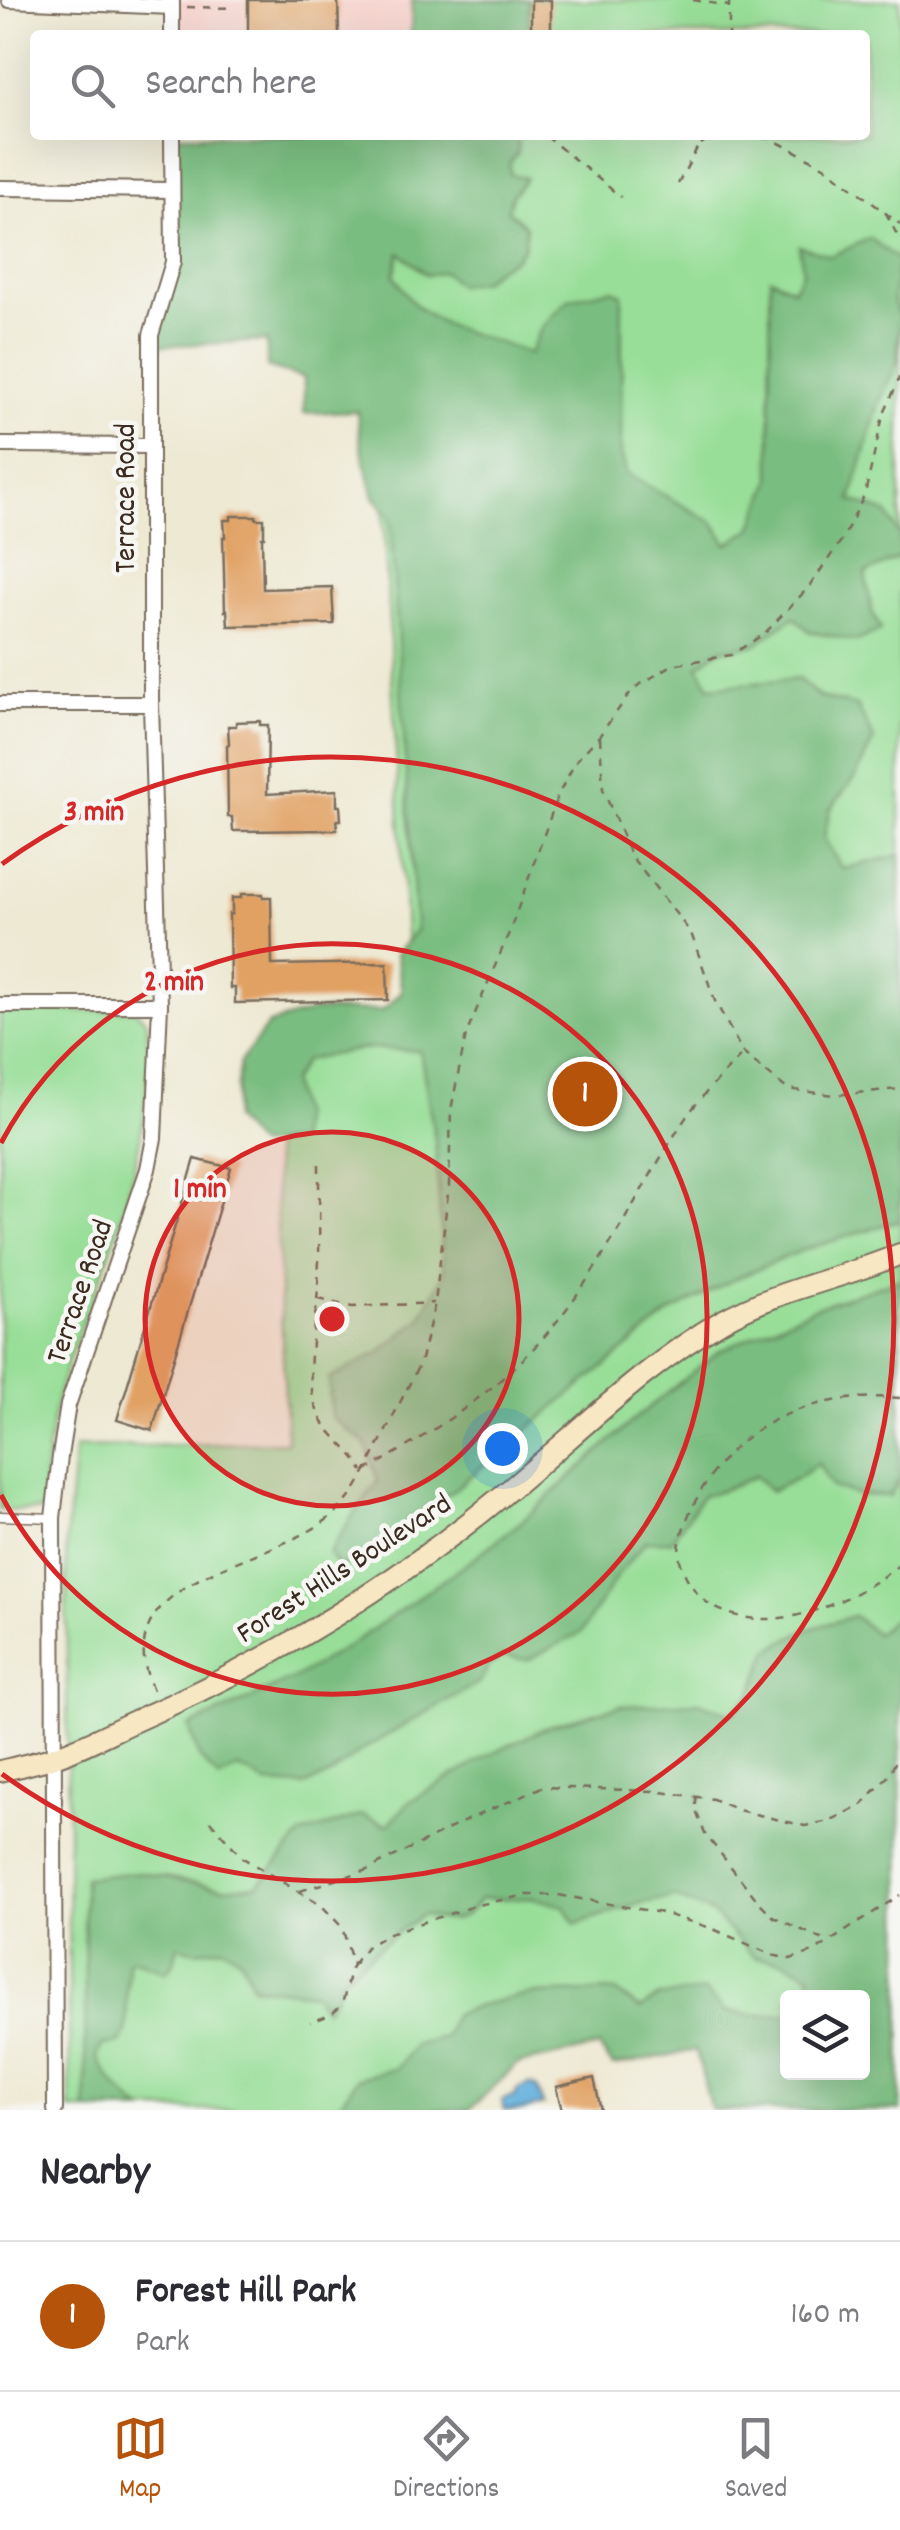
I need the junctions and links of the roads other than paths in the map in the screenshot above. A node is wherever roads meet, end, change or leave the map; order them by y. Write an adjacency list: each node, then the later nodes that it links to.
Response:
1 (9, 0): 2 (street)
2 (127, 2): 3 (street)
3 (177, 5): 4 (street)
4 (173, 30)
5 (172, 140): 7 (street, Terrace Road)
6 (0, 188): 7 (street)
7 (172, 190): 9 (street, Terrace Road)
8 (0, 445): 9 (street)
9 (151, 446): 11 (street, Terrace Road)
10 (0, 704): 11 (street)
11 (151, 704): 12 (street, Terrace Road)
12 (160, 1005): 13 (street); 16 (street, Terrace Road)
13 (0, 1006)
14 (900, 1254): 17 (street, Forest Hills Boulevard)
15 (0, 1516): 16 (lane)
16 (53, 1518): 17 (street, Terrace Road)
17 (54, 1757): 18 (street, Forest Hills Boulevard); 19 (street, Terrace Road)
18 (0, 1771)
19 (55, 2110)

